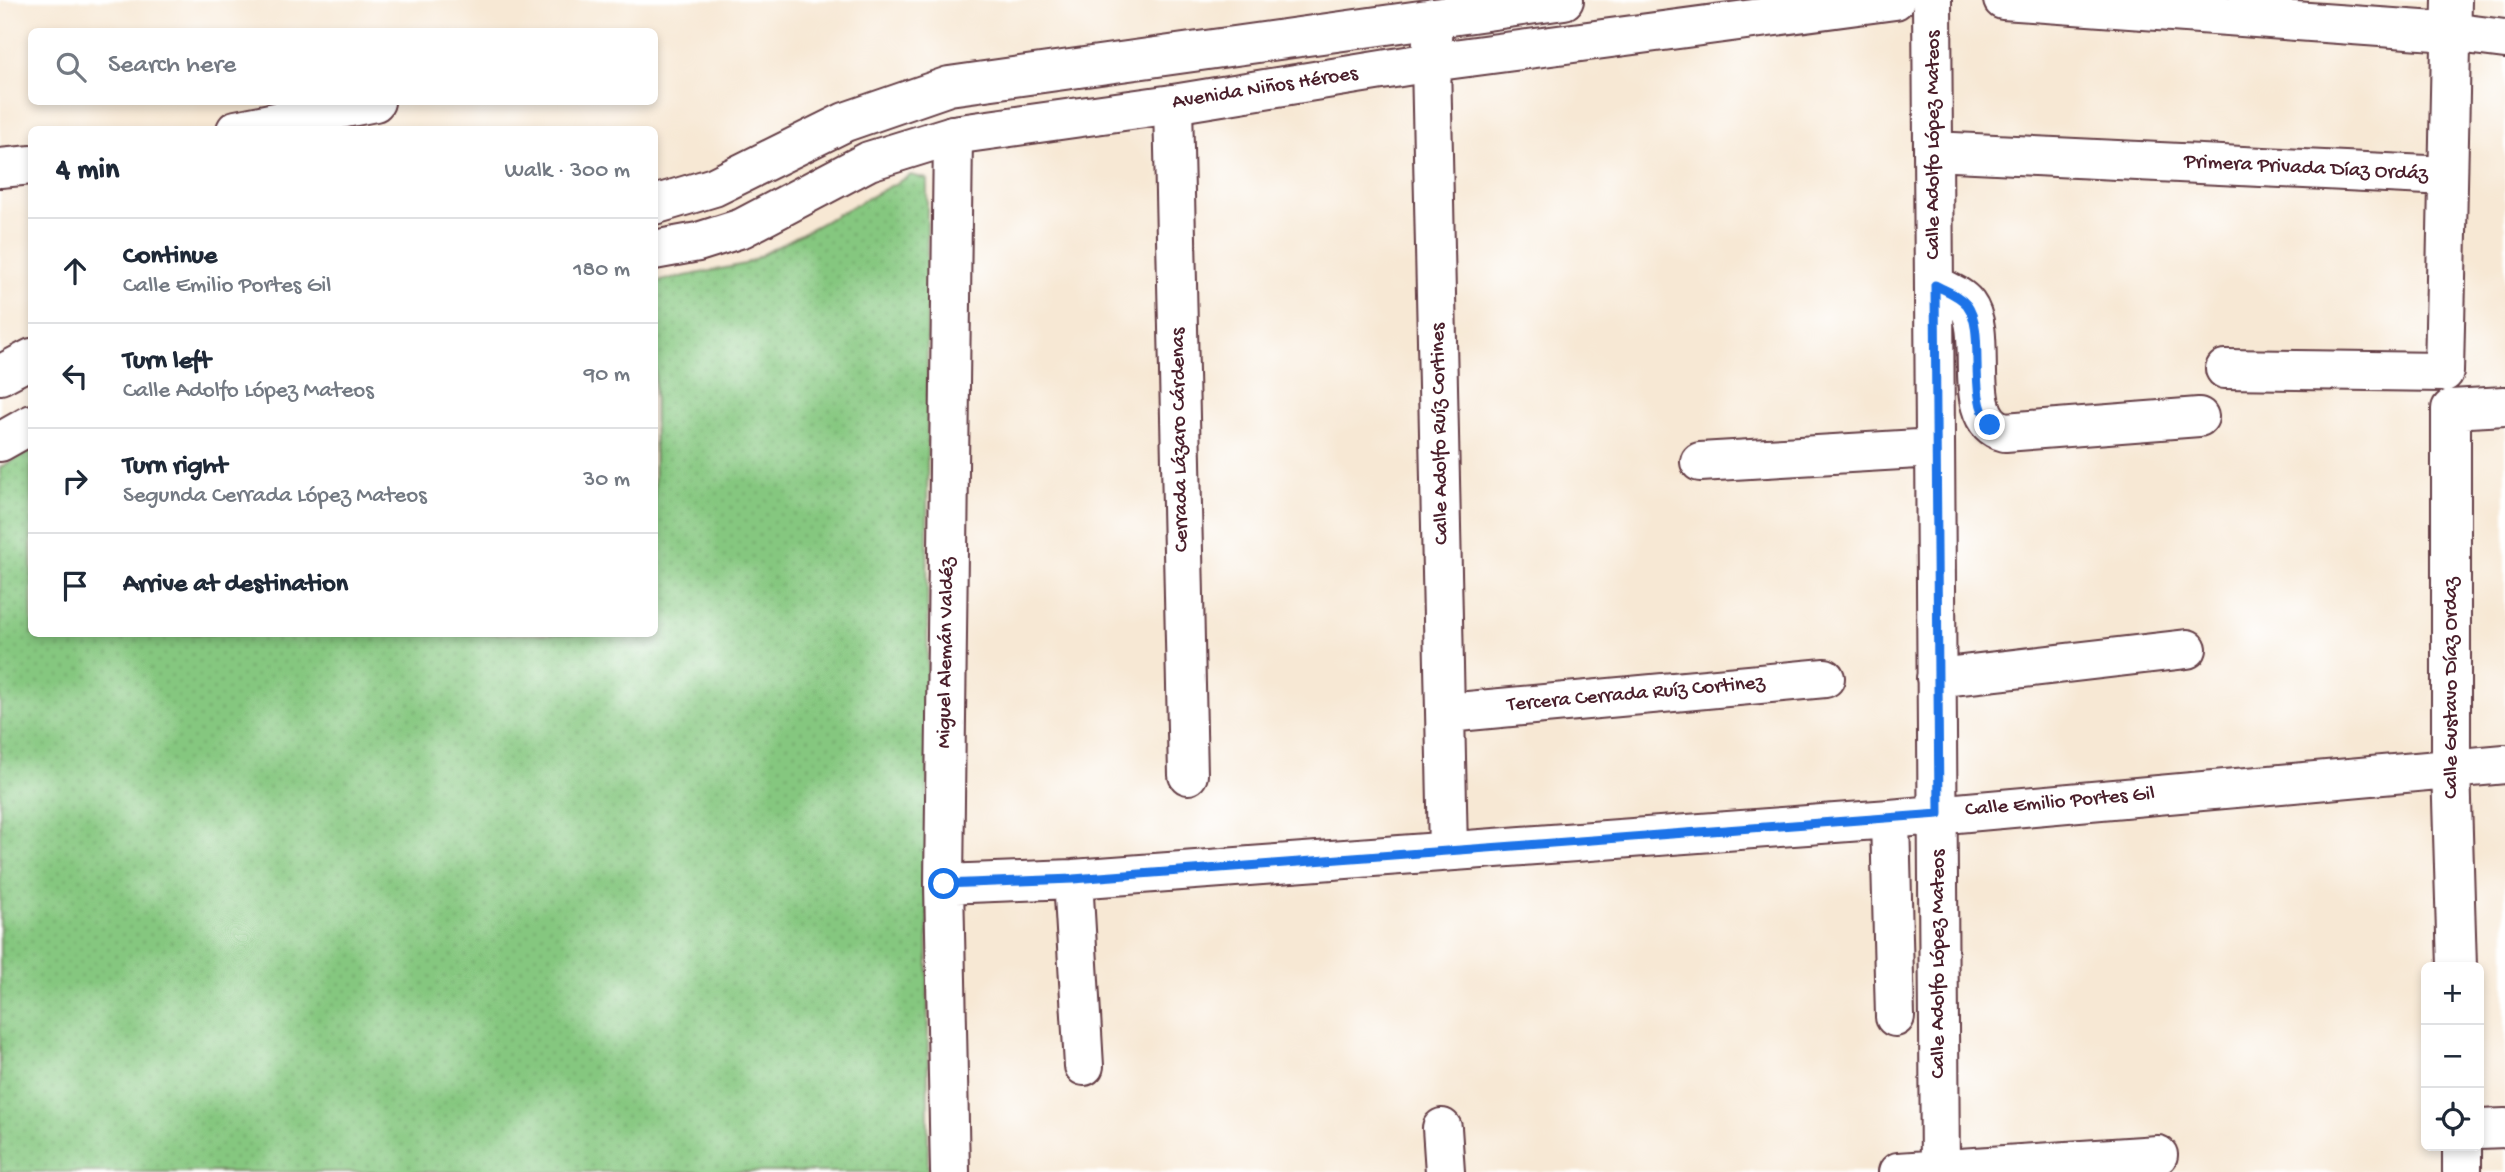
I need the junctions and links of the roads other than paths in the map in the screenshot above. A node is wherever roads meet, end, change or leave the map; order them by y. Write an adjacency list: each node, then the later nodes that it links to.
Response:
1 (1564, 0): 6 (street)
2 (1895, 0): 8 (street, Avenida Niños Héroes)
3 (1932, 0): 13 (street, Calle Adolfo López Mateos)
4 (2003, 0): 5 (street)
5 (2451, 16): 7 (street); 16 (street)
6 (1433, 18): 8 (street, Calle Adolfo Ruíz Cortines); 17 (street)
7 (2505, 39)
8 (1431, 62): 9 (street, Avenida Niños Héroes); 32 (street, Calle Adolfo Ruíz Cortines)
9 (1173, 104): 12 (street, Avenida Niños Héroes); 35 (street, Cerrada Lázaro Cárdenas)
10 (360, 105): 11 (street)
11 (256, 126)
12 (953, 135): 18 (street, Avenida Niños Héroes); 40 (street, Miguel Alemán Valdéz)
13 (1933, 151): 16 (street, Primera Privada Díaz Ordáz); 19 (street, Calle Adolfo López Mateos)
14 (28, 165): 15 (street)
15 (0, 168)
16 (2448, 176): 21 (street)
17 (658, 204)
18 (658, 249)
19 (1935, 285): 24 (street); 27 (street, Calle Adolfo López Mateos)
20 (28, 360): 22 (street)
21 (2225, 369)
22 (0, 374)
23 (2505, 406): 34 (street, Calle Gustavo Díaz Ordaz)
24 (2199, 417)
25 (28, 426): 26 (street)
26 (0, 442)
27 (1935, 448): 28 (street); 31 (street, Calle Adolfo López Mateos)
28 (1700, 462)
29 (2187, 649): 31 (street)
30 (1825, 678): 32 (street, Tercera Cerrada Ruíz Cortinez)
31 (1936, 678): 36 (street, Calle Adolfo López Mateos)
32 (1447, 713): 38 (street, Calle Adolfo Ruíz Cortines)
33 (2505, 764): 34 (street, Calle Emilio Portes Gil)
34 (2451, 767): 36 (street, Calle Emilio Portes Gil); 41 (street, Calle Gustavo Díaz Ordaz)
35 (1188, 775)
36 (1939, 814): 37 (street, Calle Emilio Portes Gil); 49 (street, Calle Adolfo López Mateos)
37 (1890, 818): 38 (street, Calle Emilio Portes Gil); 42 (street)
38 (1448, 851): 39 (street, Calle Emilio Portes Gil)
39 (1073, 879): 40 (street, Calle Emilio Portes Gil); 43 (street)
40 (944, 884): 50 (street, Miguel Alemán Valdéz)
41 (2457, 962)
42 (1895, 1017)
43 (1084, 1066)
44 (1442, 1128): 51 (street)
45 (2505, 1128): 46 (street)
46 (2484, 1129)
47 (2462, 1151): 53 (street)
48 (2158, 1155): 49 (street)
49 (1940, 1170): 52 (street)
50 (950, 1172)
51 (1445, 1172)
52 (1898, 1172)
53 (2462, 1172)

